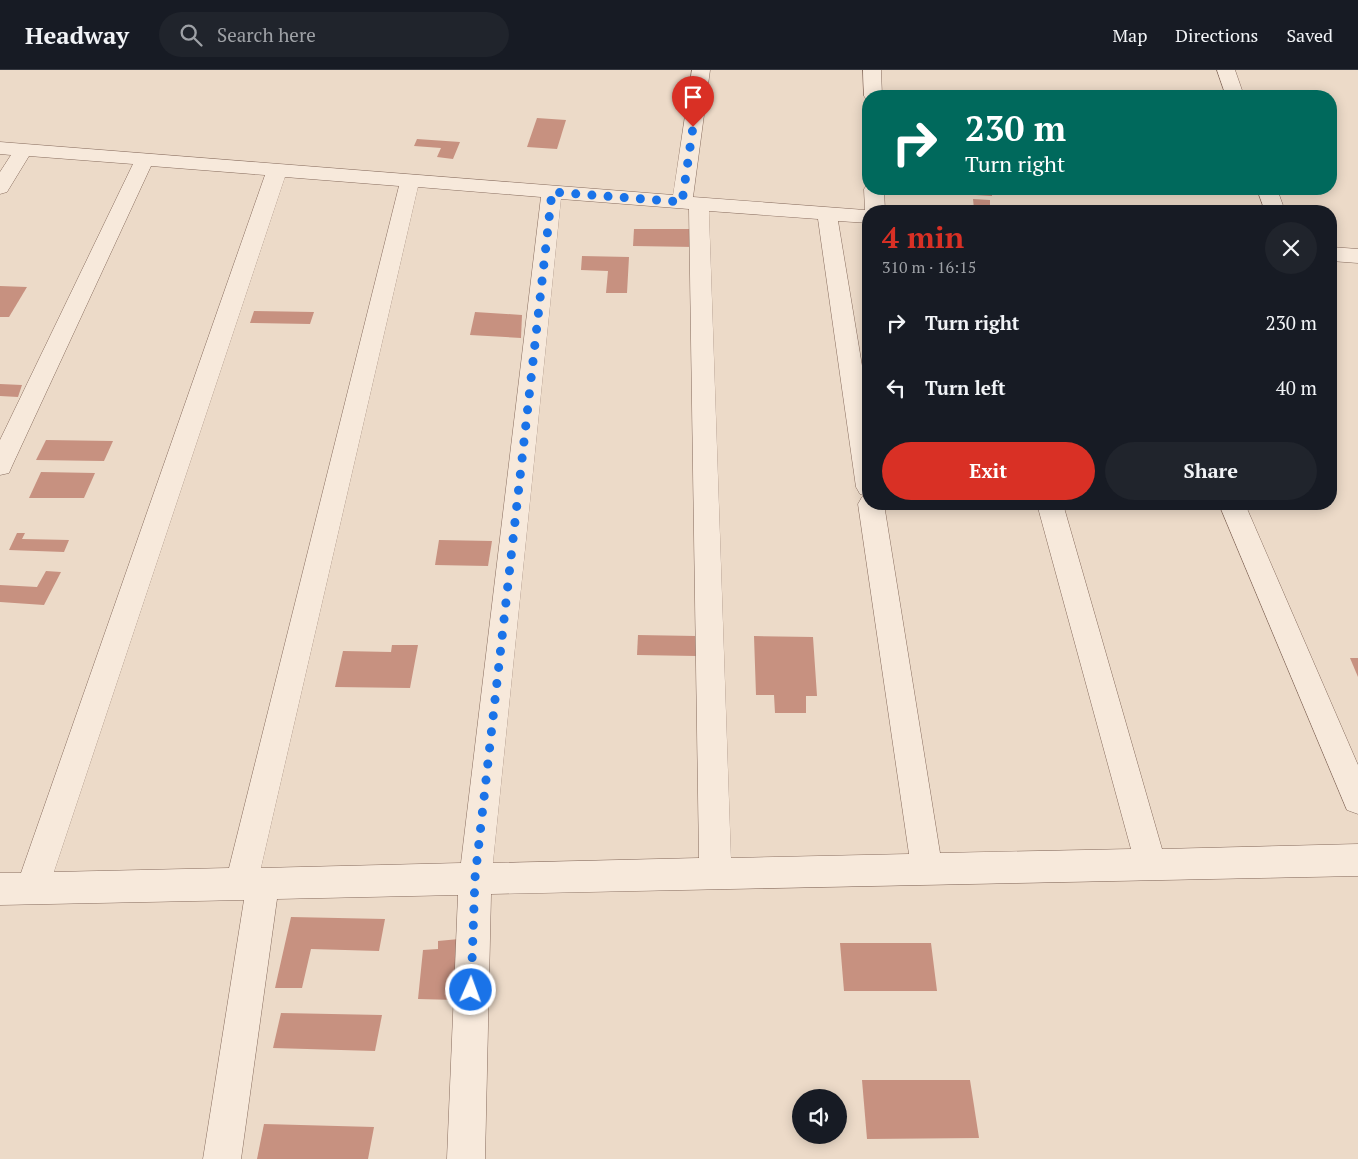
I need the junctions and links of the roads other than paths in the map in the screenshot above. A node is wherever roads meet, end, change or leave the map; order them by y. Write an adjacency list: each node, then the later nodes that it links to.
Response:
1 (701, 70): 13 (street)
2 (872, 70): 4 (street)
3 (1226, 70): 5 (street)
4 (873, 90)
5 (1233, 90)
6 (0, 148): 7 (street)
7 (24, 149): 8 (street); 11 (street)
8 (145, 159): 9 (street); 19 (street)
9 (277, 170): 10 (street); 30 (street)
10 (410, 180): 12 (street); 29 (street)
11 (0, 188)
12 (552, 192): 13 (street); 28 (street)
13 (690, 203): 14 (street); 27 (street)
14 (828, 214): 15 (street); 18 (street)
15 (862, 216)
16 (1337, 254): 17 (street)
17 (1358, 256)
18 (862, 440)
19 (0, 466)
20 (872, 510): 26 (street)
21 (1052, 510): 25 (street)
22 (1235, 510): 23 (street)
23 (1358, 800)
24 (1358, 860): 25 (street)
25 (1151, 864): 26 (street)
26 (926, 869): 27 (street)
27 (716, 873): 28 (street)
28 (475, 878): 29 (street); 33 (street)
29 (252, 884): 30 (street); 32 (street)
30 (32, 888): 31 (street)
31 (0, 889)
32 (222, 1159)
33 (466, 1159)

